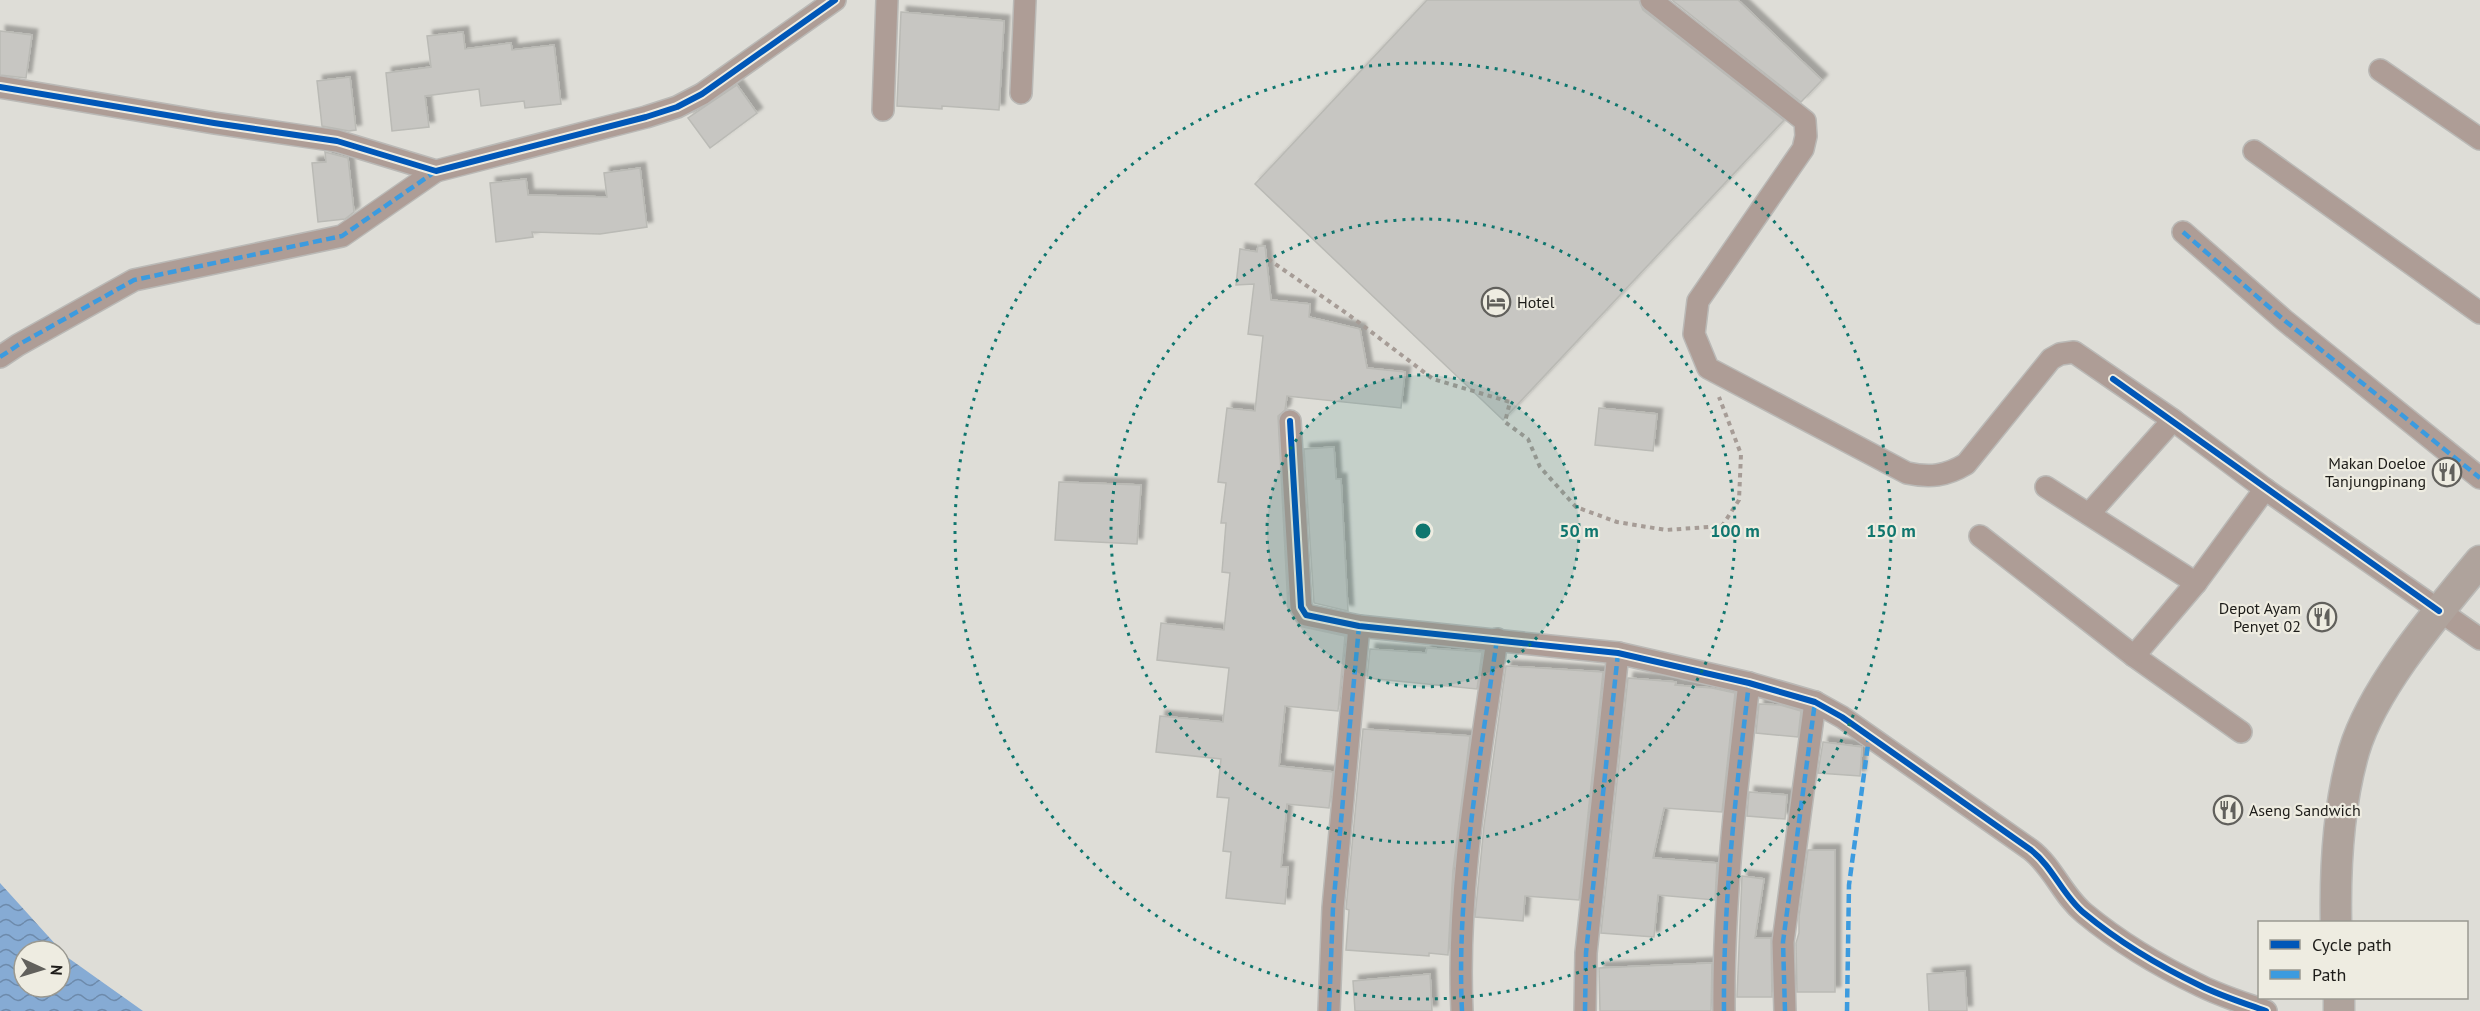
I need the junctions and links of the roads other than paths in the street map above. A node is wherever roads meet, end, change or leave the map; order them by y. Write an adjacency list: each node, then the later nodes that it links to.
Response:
1 (835, 0): 11 (street)
2 (887, 0): 8 (street)
3 (1025, 0): 7 (street)
4 (1651, 0): 15 (street)
5 (2380, 70): 9 (street)
6 (0, 87): 11 (street)
7 (1021, 93)
8 (883, 110)
9 (2480, 139)
10 (2254, 151): 13 (street)
11 (436, 171): 14 (street)
12 (2183, 232): 17 (street)
13 (2480, 313)
14 (0, 357)
15 (2173, 420): 19 (street); 20 (street)
16 (1290, 421): 25 (street)
17 (2480, 478)
18 (2046, 487): 20 (street)
19 (2265, 489): 23 (street); 24 (street)
20 (2088, 514): 23 (street)
21 (1980, 536): 29 (street)
22 (2480, 561): 24 (highway)
23 (2196, 583): 29 (street)
24 (2439, 611): 27 (street); 33 (highway)
25 (1359, 626): 26 (street); 34 (street)
26 (1497, 639): 28 (street); 35 (street)
27 (2480, 639)
28 (1618, 653): 30 (street); 36 (street)
29 (2134, 656): 32 (street)
30 (1749, 683): 31 (street); 37 (street)
31 (1815, 702): 38 (street); 39 (street)
32 (2241, 732)
33 (2336, 921)
34 (1329, 1011)
35 (1462, 1011)
36 (1585, 1011)
37 (1724, 1011)
38 (1785, 1011)
39 (2266, 1011)

